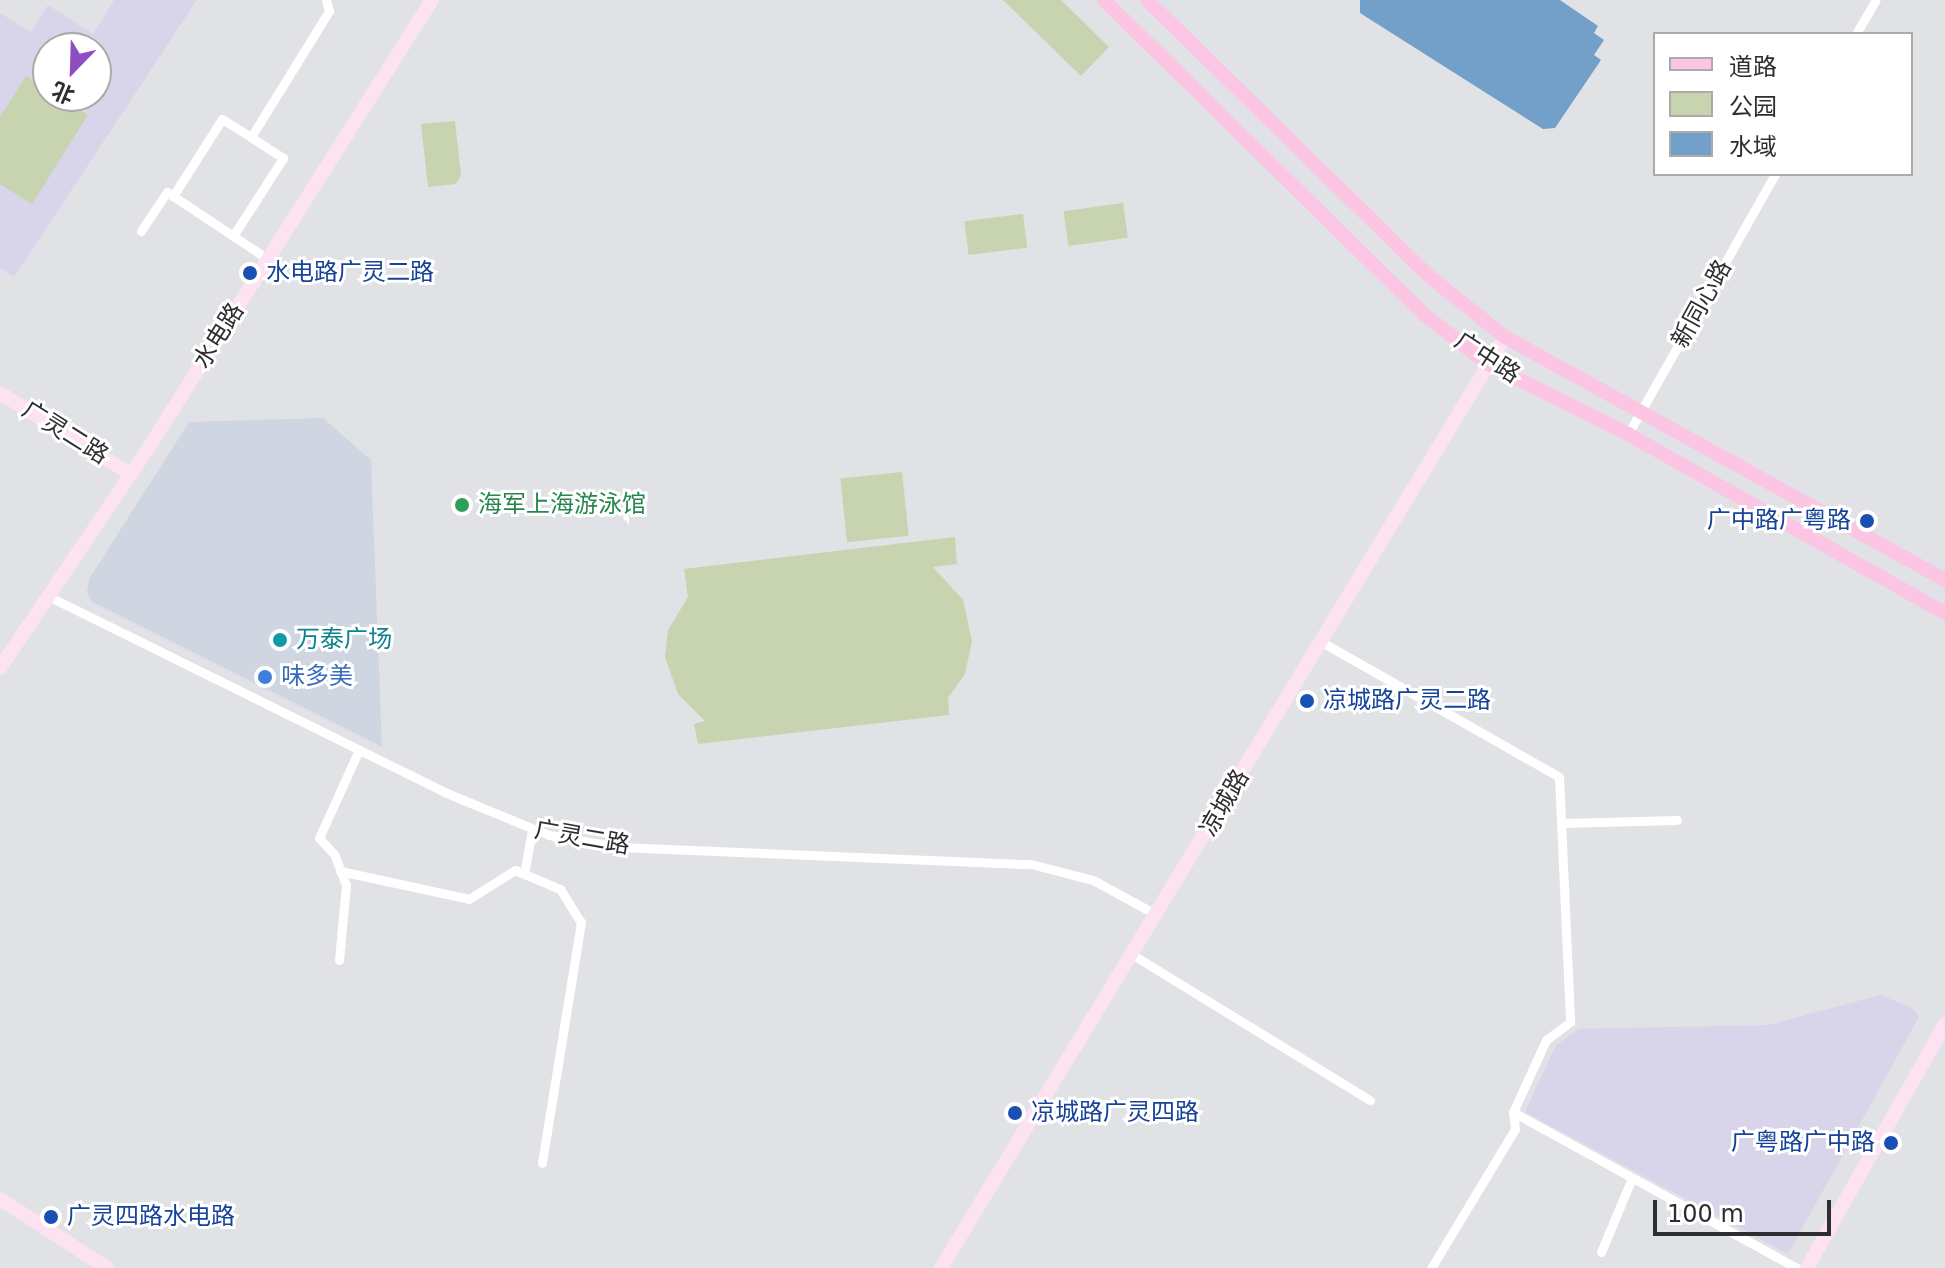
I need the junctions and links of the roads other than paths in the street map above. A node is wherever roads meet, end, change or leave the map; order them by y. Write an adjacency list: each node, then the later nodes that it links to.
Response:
1 (326, 0): 7 (street)
2 (1104, 0): 14 (main road, 广中路)
3 (1147, 0): 13 (main road, 广中路)
4 (1876, 0): 6 (street)
5 (428, 1): 12 (street, 水电路)
6 (1857, 32)
7 (251, 137): 9 (street); 11 (street)
8 (1774, 176): 16 (street, 新同心路)
9 (173, 196): 10 (street); 11 (street)
10 (141, 231)
11 (233, 236): 12 (street)
12 (268, 259): 18 (street, 水电路)
13 (1505, 337): 14 (street, 凉城路); 16 (main road, 广中路)
14 (1488, 364): 17 (main road, 广中路); 22 (street, 凉城路)
15 (0, 393): 18 (street, 广灵二路)
16 (1642, 411): 17 (street, 新同心路); 19 (main road, 广中路)
17 (1628, 434): 21 (main road, 广中路)
18 (130, 474): 20 (street, 水电路)
19 (1945, 580)
20 (48, 596): 23 (street, 水电路); 24 (street, 广灵二路)
21 (1945, 613)
22 (1320, 641): 26 (street); 30 (street, 凉城路)
23 (0, 668)
24 (359, 750): 27 (street, 广灵二路); 28 (street)
25 (1677, 820): 26 (street)
26 (1562, 823): 35 (street)
27 (532, 830): 29 (street); 30 (street, 广灵二路)
28 (340, 871): 29 (street); 32 (street)
29 (524, 874): 36 (street)
30 (1157, 915): 31 (street, 凉城路)
31 (1133, 955): 34 (street); 41 (street, 凉城路)
32 (339, 960)
33 (1945, 1024): 44 (street)
34 (1370, 1100)
35 (1513, 1112): 37 (street); 42 (street)
36 (542, 1163)
37 (1632, 1178): 39 (street); 43 (street)
38 (0, 1199): 40 (street)
39 (1601, 1252)
40 (107, 1268)
41 (941, 1268)
42 (1431, 1268)
43 (1797, 1268)
44 (1807, 1268)

